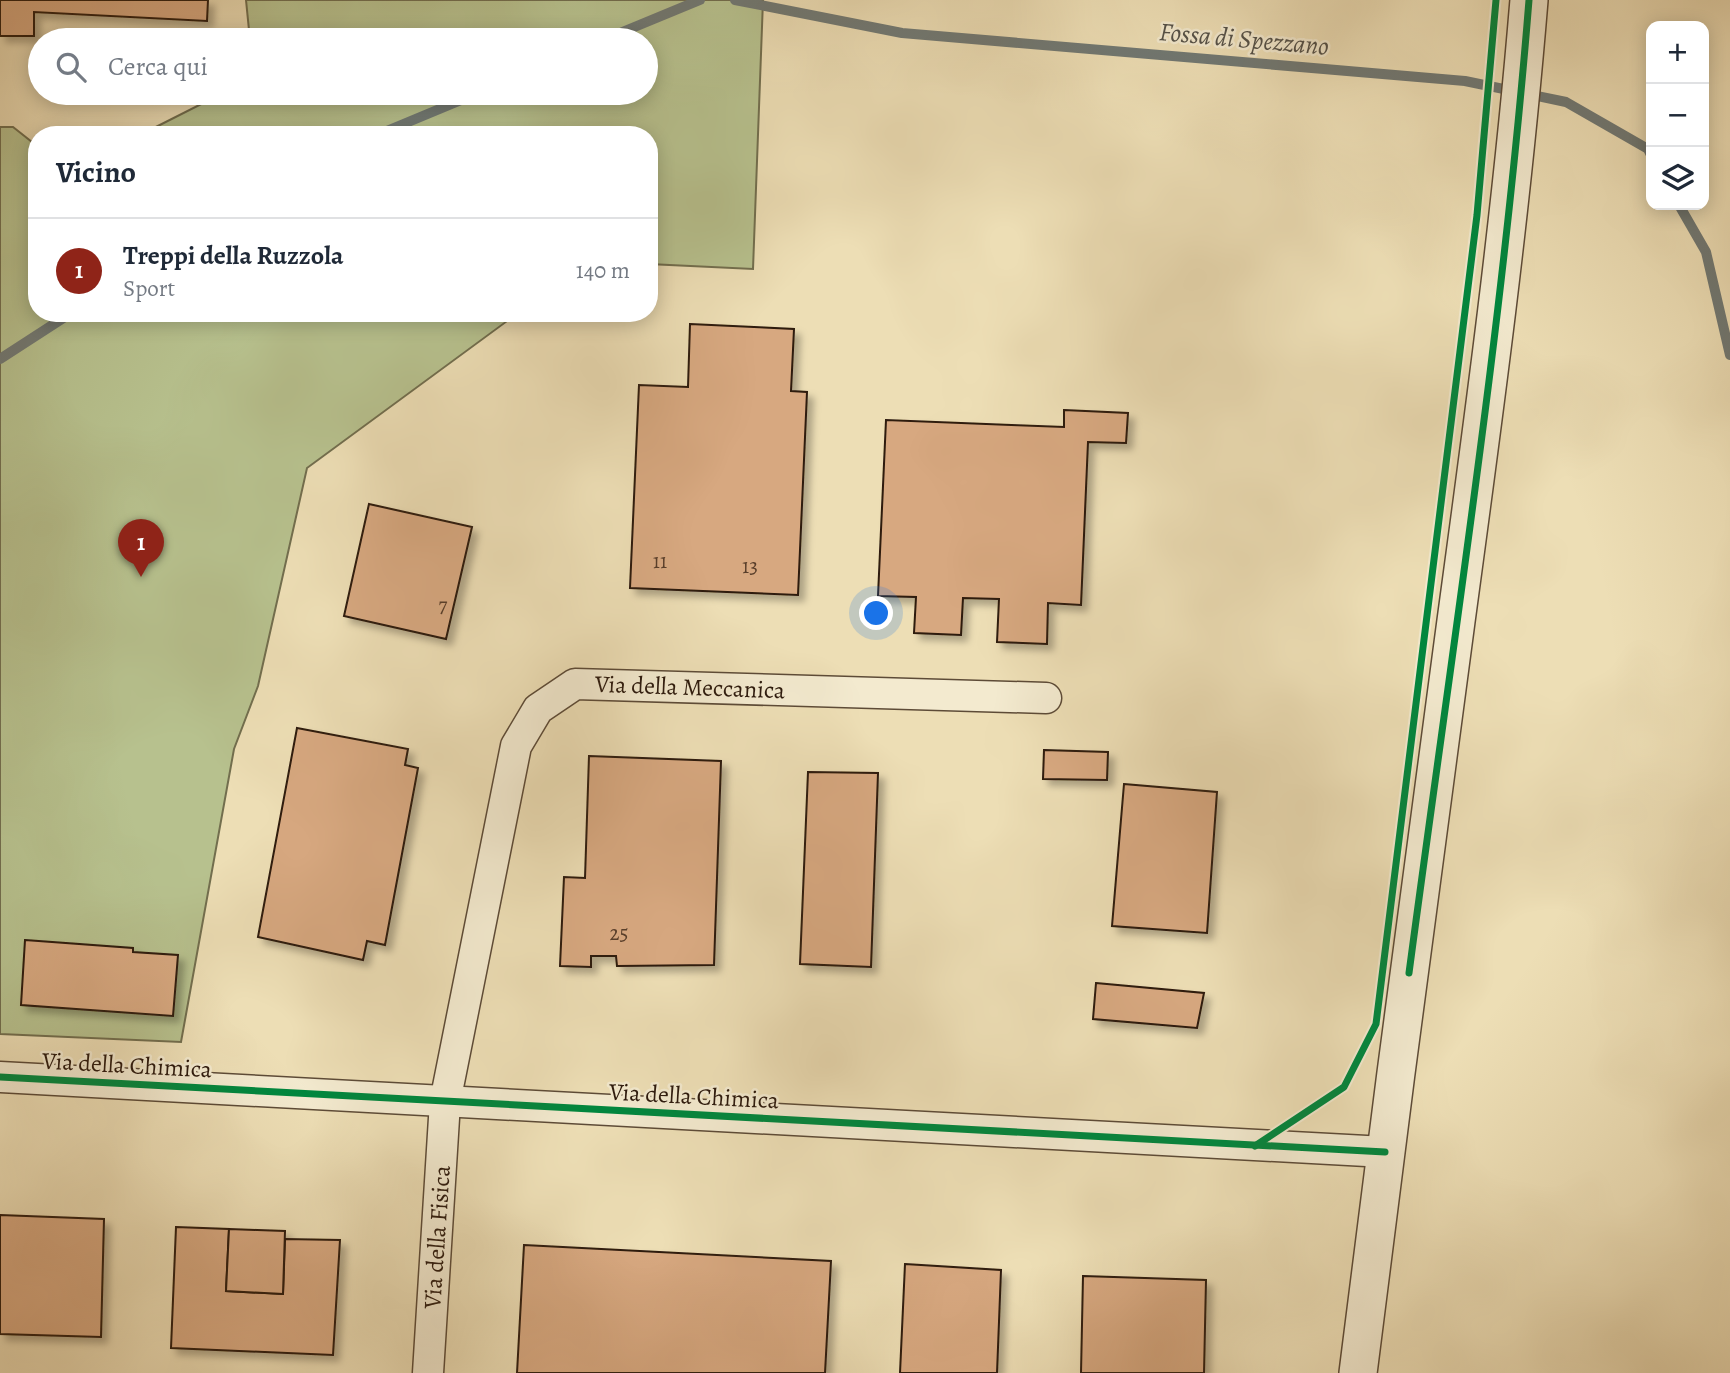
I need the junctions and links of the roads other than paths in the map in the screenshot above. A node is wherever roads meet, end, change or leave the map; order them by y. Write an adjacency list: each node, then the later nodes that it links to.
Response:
1 (1529, 0): 5 (street)
2 (1046, 698): 4 (street, Via della Meccanica)
3 (0, 1077): 4 (street, Via della Chimica)
4 (445, 1101): 5 (street, Via della Chimica); 6 (street, Via della Fisica)
5 (1385, 1152): 7 (street)
6 (428, 1373)
7 (1358, 1373)

